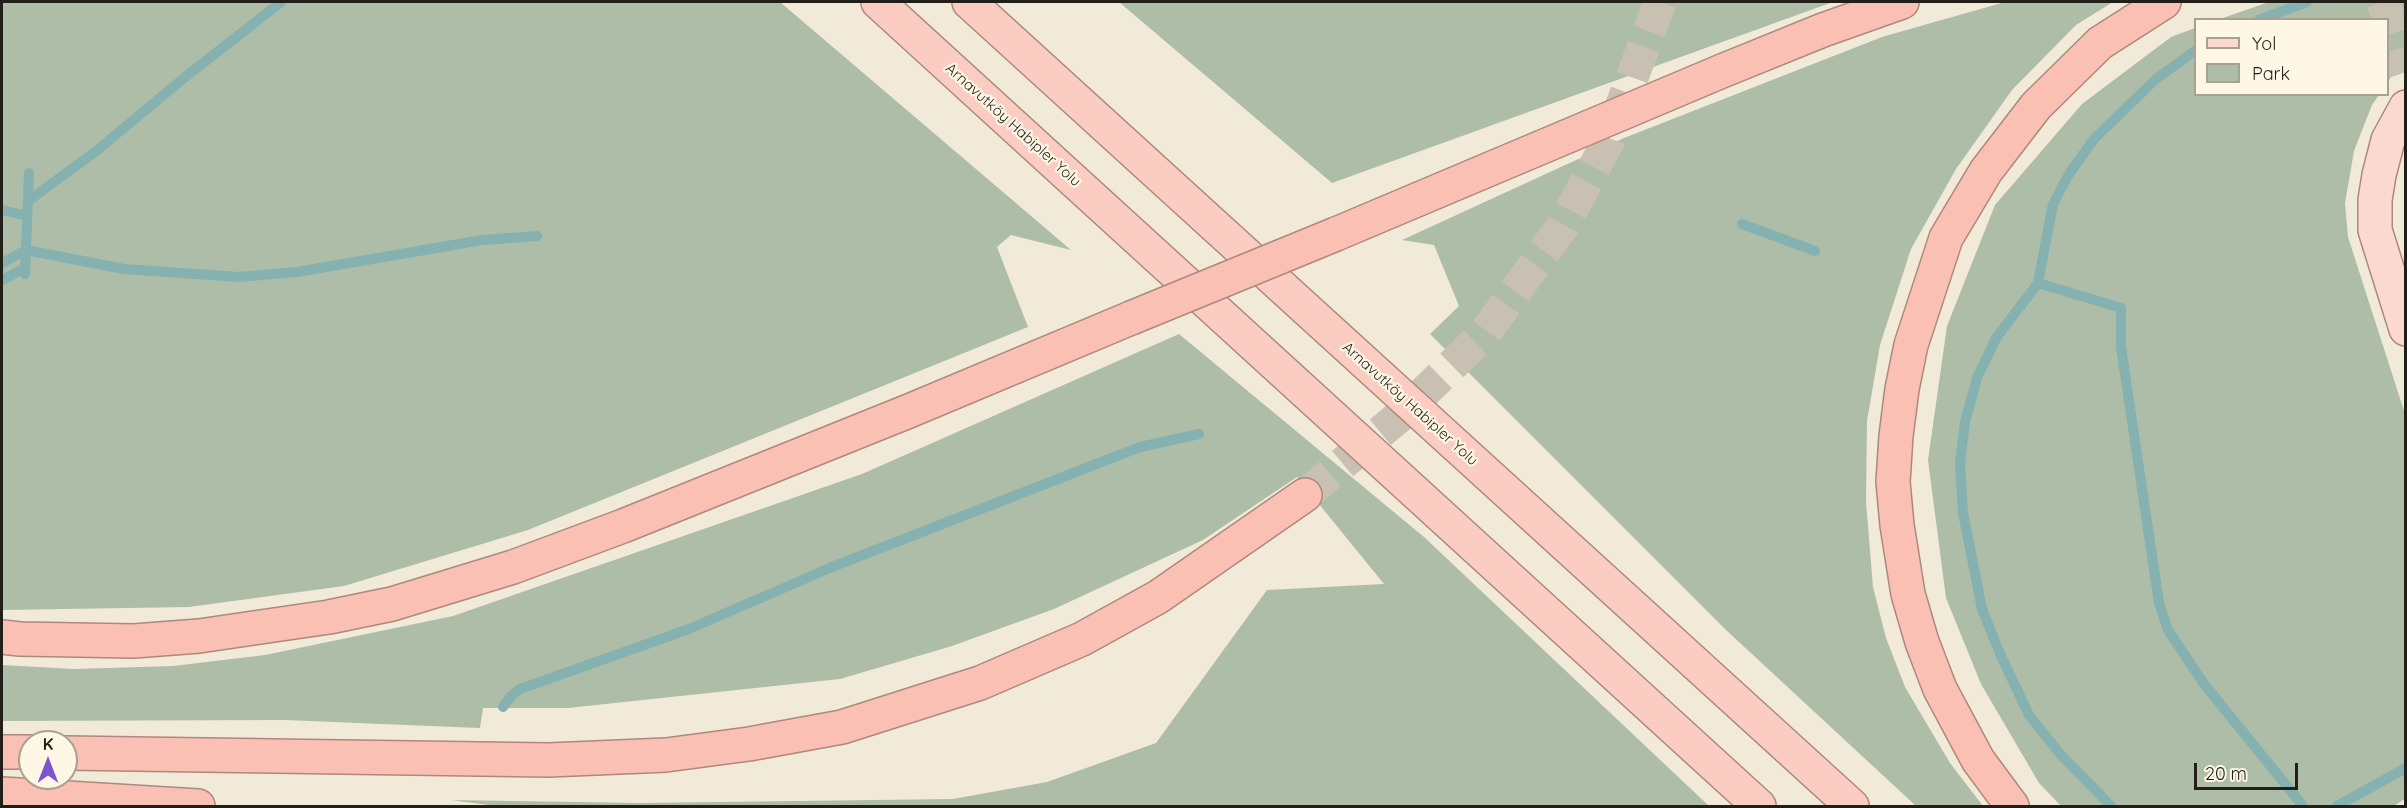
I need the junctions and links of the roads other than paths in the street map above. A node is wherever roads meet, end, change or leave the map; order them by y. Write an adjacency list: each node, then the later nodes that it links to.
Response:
1 (878, 2): 14 (highway, Arnavutköy Habipler Yolu)
2 (969, 2): 15 (highway, Arnavutköy Habipler Yolu)
3 (1902, 2): 8 (highway, bridge)
4 (2164, 2): 16 (highway)
5 (2406, 107): 6 (main road)
6 (2406, 329)
7 (1305, 495): 11 (highway)
8 (2, 637)
9 (2, 752): 10 (highway)
10 (18, 752)
11 (78, 753)
12 (2, 794): 13 (highway)
13 (198, 807)
14 (1759, 807)
15 (1852, 807)
16 (2012, 807)

